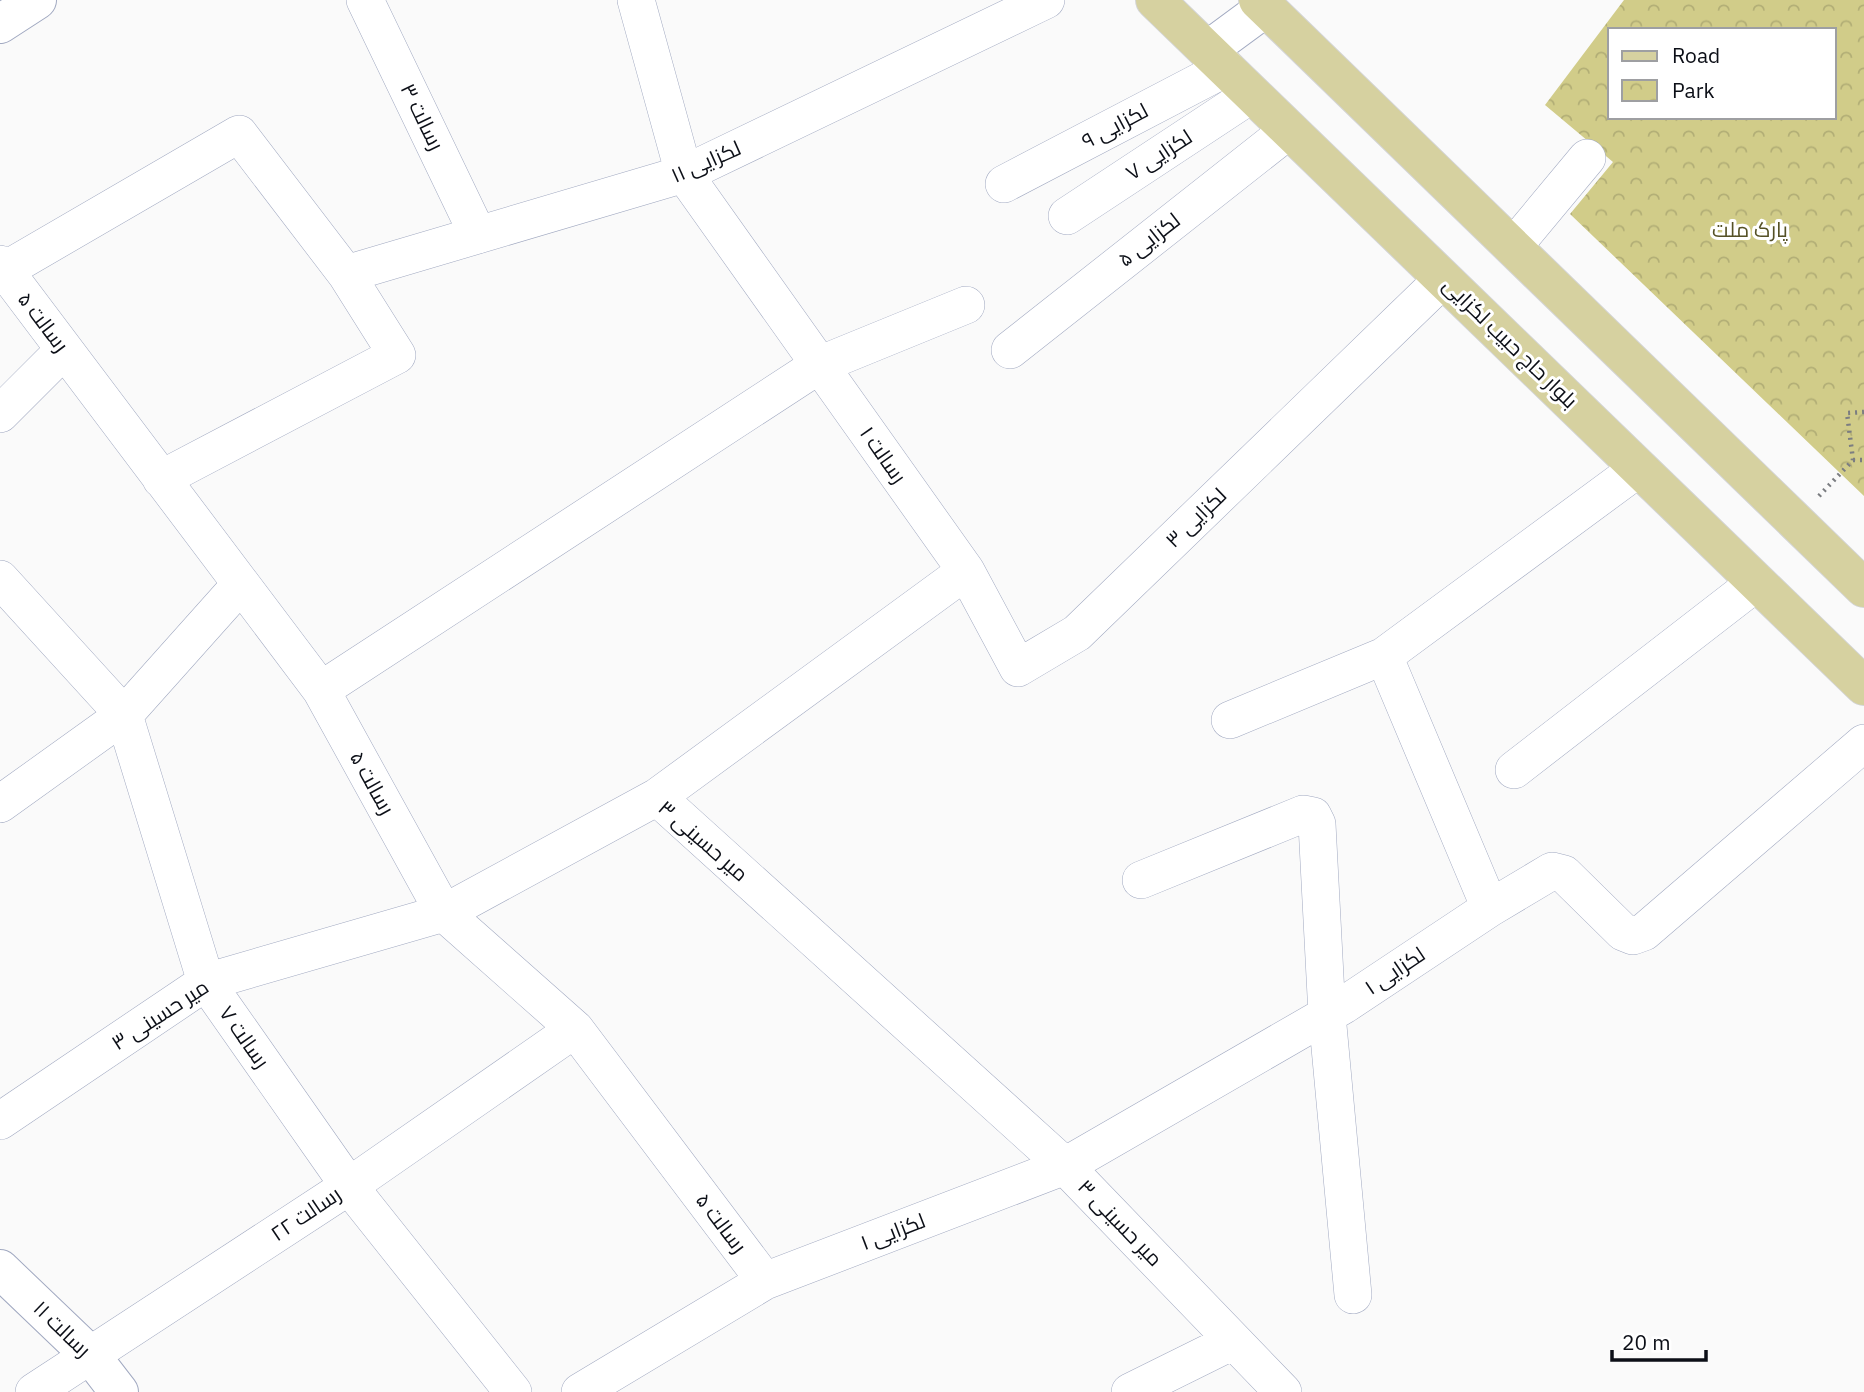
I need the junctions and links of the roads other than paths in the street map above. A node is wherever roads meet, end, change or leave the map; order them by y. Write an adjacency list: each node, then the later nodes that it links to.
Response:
1 (365, 0): 12 (street, رسالت ۳)
2 (636, 0): 9 (street, رسالت ۱)
3 (1046, 0): 9 (street, لکزایی ۱۱)
4 (1156, 0): 6 (main road, بلوار حاج حبیب لکزايی)
5 (1261, 4): 6 (street); 13 (main road)
6 (1229, 71): 7 (main road, بلوار حاج حبیب لکزايی); 10 (street, لکزایی ۹); 11 (street, لکزایی ۷)
7 (1289, 130): 16 (main road, بلوار حاج حبیب لکزايی); 19 (street, لکزایی ۵)
8 (1587, 158): 13 (street)
9 (684, 174): 12 (street, لکزایی ۱۱); 20 (street, رسالت ۱)
10 (1004, 184)
11 (1067, 216)
12 (478, 235): 15 (street, لکزایی ۱۱)
13 (1513, 247): 28 (main road)
14 (3, 267): 15 (street); 18 (street, رسالت ۵)
15 (346, 274): 23 (street)
16 (1443, 279): 22 (main road, بلوار حاج حبیب لکزايی); 24 (street, لکزایی ۳)
17 (966, 306): 20 (street)
18 (64, 350): 21 (street); 23 (street, رسالت ۵)
19 (1010, 350)
20 (819, 365): 24 (street, رسالت ۱); 31 (street)
21 (0, 414)
22 (1639, 468): 26 (main road, بلوار حاج حبیب لکزايی); 29 (street)
23 (161, 479): 27 (street, رسالت ۵)
24 (966, 571): 36 (street)
25 (0, 579): 32 (street, رسالت ۷)
26 (1757, 582): 30 (main road, بلوار حاج حبیب لکزايی); 35 (street)
27 (241, 584): 31 (street, رسالت ۵); 32 (street)
28 (1864, 588)
29 (1384, 656): 33 (street); 39 (street)
30 (1864, 686)
31 (321, 690): 40 (street, رسالت ۵)
32 (124, 715): 37 (street); 41 (street, رسالت ۷)
33 (1230, 720)
34 (1864, 743): 39 (street, لکزایی ۱)
35 (1514, 770)
36 (657, 797): 40 (street, میر حسینی ۳); 45 (street, میر حسینی ۳)
37 (0, 804)
38 (1141, 880): 42 (street)
39 (1490, 908): 42 (street, لکزایی ۱)
40 (444, 914): 41 (street, میر حسینی ۳); 43 (street, رسالت ۵)
41 (206, 982): 44 (street, میر حسینی ۳); 46 (street, رسالت ۷)
42 (1327, 1014): 45 (street, لکزایی ۱); 49 (street)
43 (575, 1029): 46 (street, رسالت ۲۲); 48 (street, رسالت ۵)
44 (0, 1121)
45 (1065, 1166): 48 (street, لکزایی ۱); 50 (street, میر حسینی ۳)
46 (349, 1186): 51 (street, رسالت ۲۲); 54 (street, رسالت ۷)
47 (0, 1269): 51 (street, رسالت ۱۱)
48 (765, 1281): 55 (street, لکزایی ۱)
49 (1353, 1294)
50 (1233, 1341): 56 (street); 57 (street, میر حسینی ۳)
51 (92, 1357): 52 (street, رسالت ۲۲); 53 (street, رسالت ۱۱)
52 (34, 1392)
53 (119, 1392)
54 (513, 1392)
55 (580, 1392)
56 (1130, 1392)
57 (1283, 1392)

